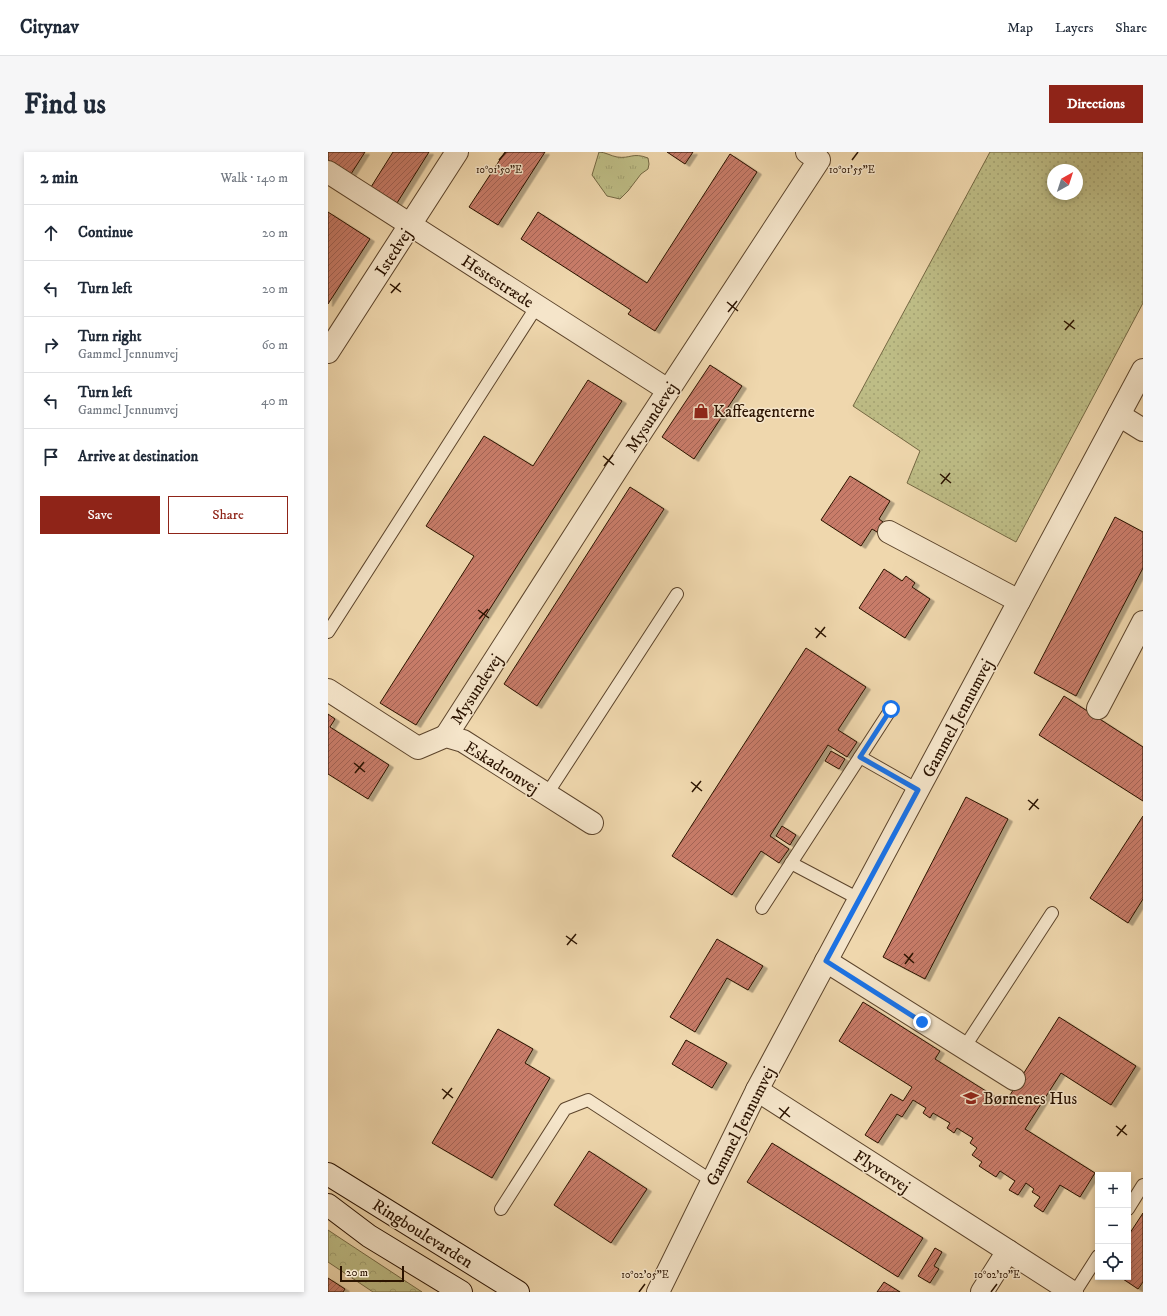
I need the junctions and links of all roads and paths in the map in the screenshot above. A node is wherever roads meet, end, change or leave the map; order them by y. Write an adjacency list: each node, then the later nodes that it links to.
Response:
1 (457, 152): 4 (street, Istedvej)
2 (813, 156): 8 (street, Mysundevej)
3 (328, 172): 4 (street, Hestestræde)
4 (410, 225): 5 (street, Hestestræde); 6 (street, Istedvej)
5 (537, 306): 8 (street, Hestestræde); 15 (lane)
6 (328, 352)
7 (1143, 370): 9 (street, Gammel Jennumvej)
8 (668, 390): 19 (street, Mysundevej)
9 (1119, 415): 10 (street); 13 (street, Gammel Jennumvej)
10 (1143, 430)
11 (889, 532): 13 (street)
12 (677, 594): 22 (lane)
13 (1019, 601): 21 (street, Gammel Jennumvej)
14 (1143, 622): 17 (street)
15 (328, 632)
16 (328, 690): 19 (street, Eskadronvej)
17 (1098, 708)
18 (891, 709): 20 (lane)
19 (446, 736): 22 (street, Eskadronvej)
20 (860, 757): 21 (lane); 24 (lane)
21 (918, 790): 25 (street, Gammel Jennumvej)
22 (547, 794): 23 (street, Eskadronvej)
23 (592, 824)
24 (791, 863): 25 (lane); 26 (lane)
25 (859, 899): 28 (street, Gammel Jennumvej)
26 (762, 908)
27 (1052, 913): 29 (lane)
28 (826, 961): 29 (street); 31 (street, Gammel Jennumvej)
29 (964, 1048): 30 (street)
30 (1014, 1079)
31 (757, 1090): 33 (street, Gammel Jennumvej); 38 (street, Flyvervej)
32 (328, 1174): 41 (street, Ringboulevarden)
33 (712, 1181): 37 (lane); 42 (street, Gammel Jennumvej)
34 (1143, 1186): 36 (lane)
35 (328, 1205): 40 (street, Ringboulevarden)
36 (1129, 1208)
37 (501, 1209)
38 (1008, 1251): 43 (street); 44 (street, Flyvervej)
39 (1095, 1261): 45 (lane)
40 (460, 1292)
41 (518, 1292)
42 (658, 1292)
43 (982, 1292)
44 (1072, 1292)
45 (1075, 1292)

